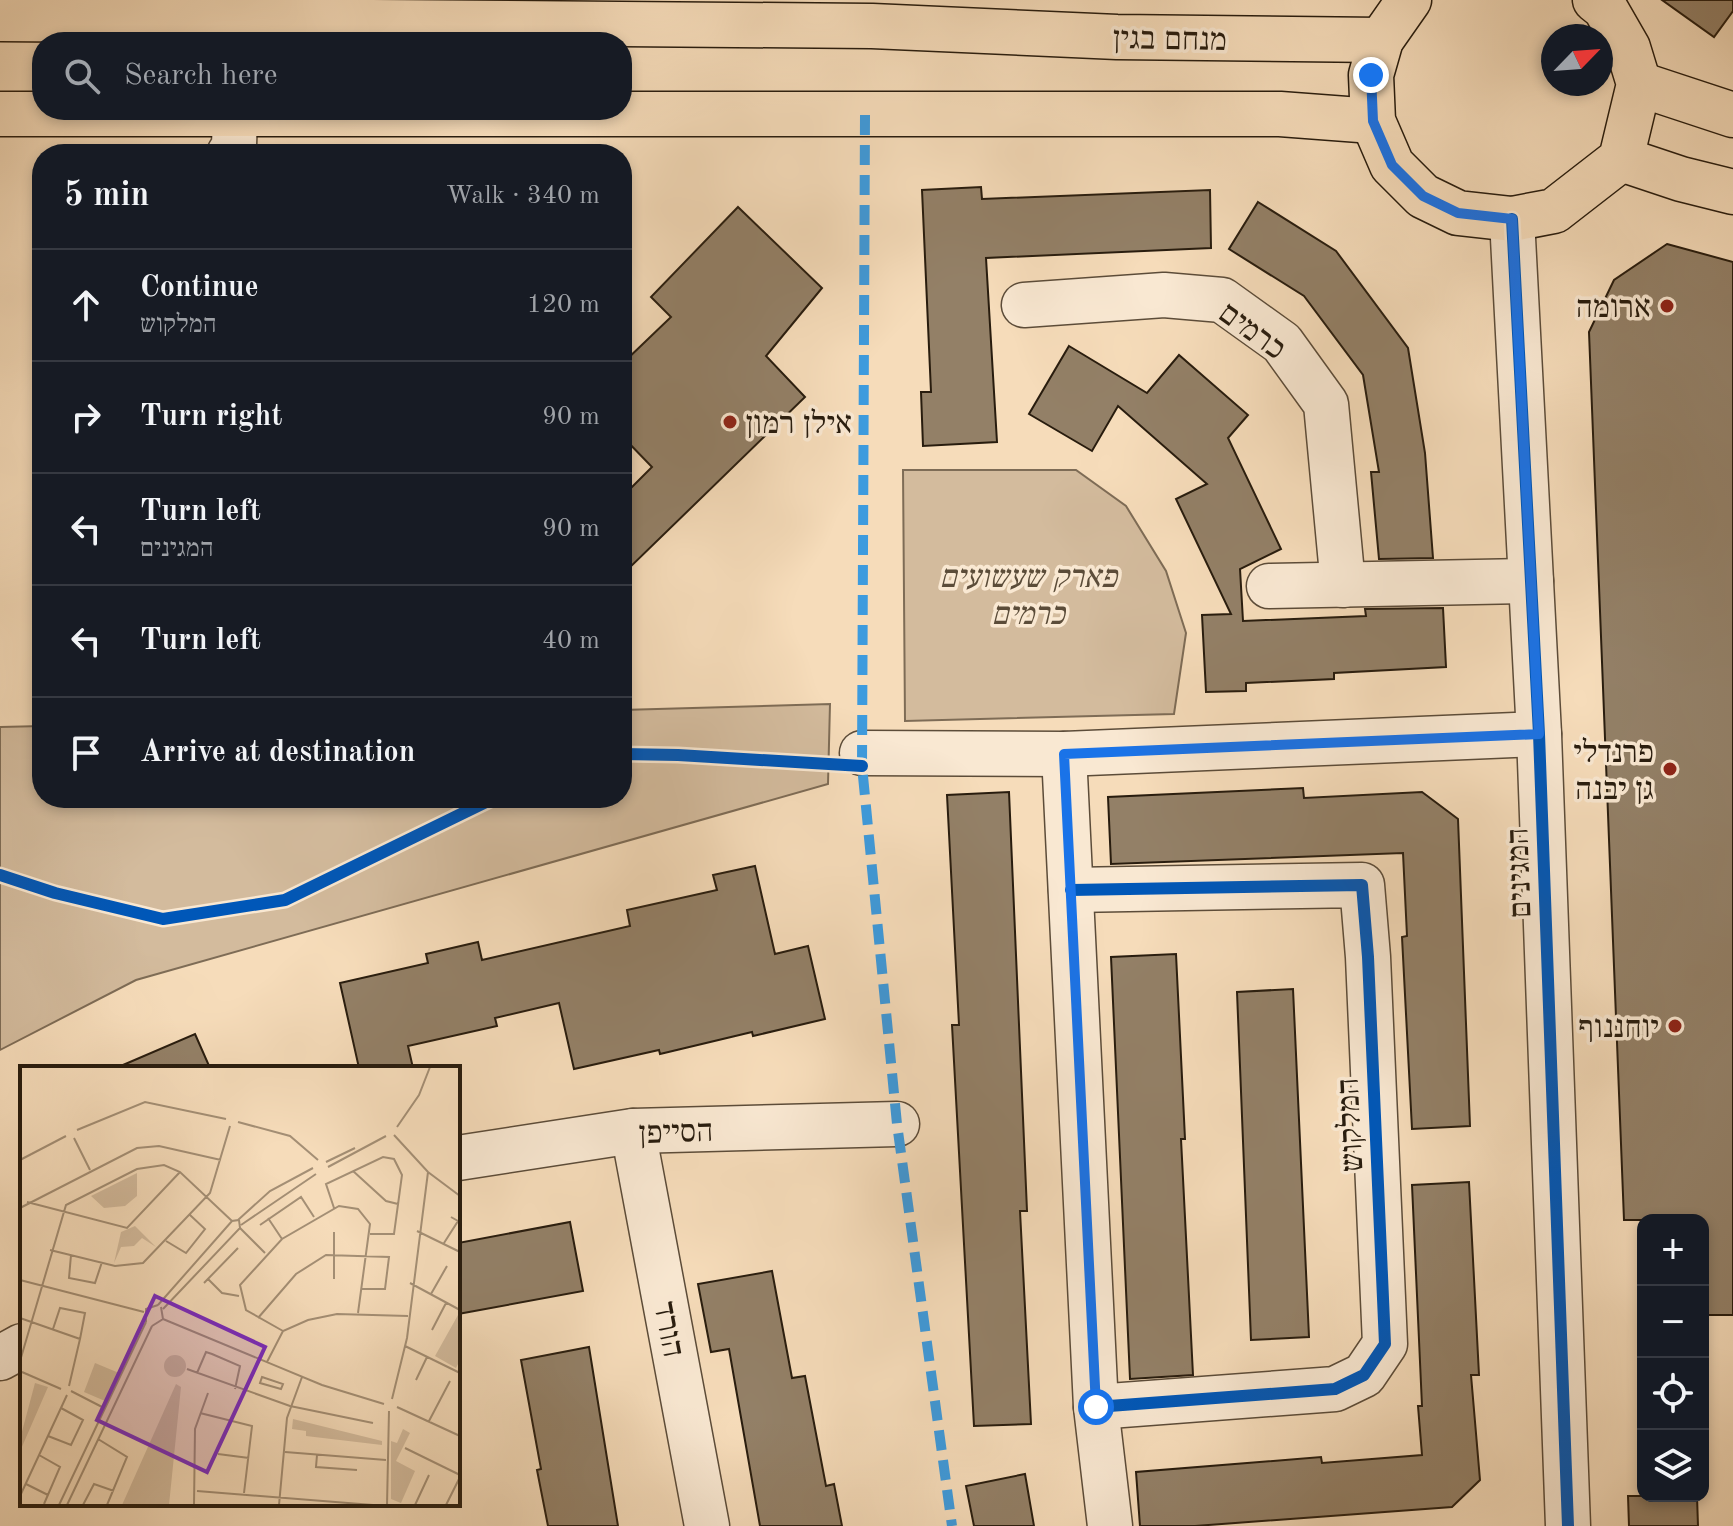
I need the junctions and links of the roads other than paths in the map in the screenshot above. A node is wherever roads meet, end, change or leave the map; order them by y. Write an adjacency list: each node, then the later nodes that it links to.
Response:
1 (1409, 0): 7 (main road)
2 (1595, 0): 8 (main road)
3 (180, 10): 4 (main road, מנחם בגין); 6 (main road, מנחם בגין)
4 (242, 11): 5 (main road, מנחם בגין)
5 (872, 13): 7 (main road, מנחם בגין)
6 (0, 19)
7 (1381, 40): 13 (main road)
8 (1639, 84): 10 (main road); 15 (main road)
9 (0, 114): 11 (main road)
10 (1733, 115)
11 (32, 117)
12 (70, 120): 14 (main road)
13 (1373, 121): 14 (main road); 17 (main road)
14 (232, 134)
15 (1621, 159): 16 (main road); 17 (main road)
16 (1733, 192)
17 (1512, 219): 19 (street, המגינים)
18 (1024, 305): 20 (street, כרמים)
19 (1531, 581): 20 (street); 22 (street, המגינים)
20 (1343, 585): 21 (street)
21 (1269, 586)
22 (1539, 734): 24 (street); 34 (street, המגינים)
23 (862, 753): 24 (street)
24 (1064, 754): 25 (street)
25 (1071, 890): 31 (street); 31 (street, המלקוש)
26 (897, 1124): 27 (street, הסייפן)
27 (633, 1131): 28 (street, הסייפן); 32 (street, הורד)
28 (460, 1158)
29 (20, 1347): 30 (street)
30 (0, 1358)
31 (1096, 1407): 33 (street)
32 (707, 1526)
33 (1110, 1526)
34 (1568, 1526)

